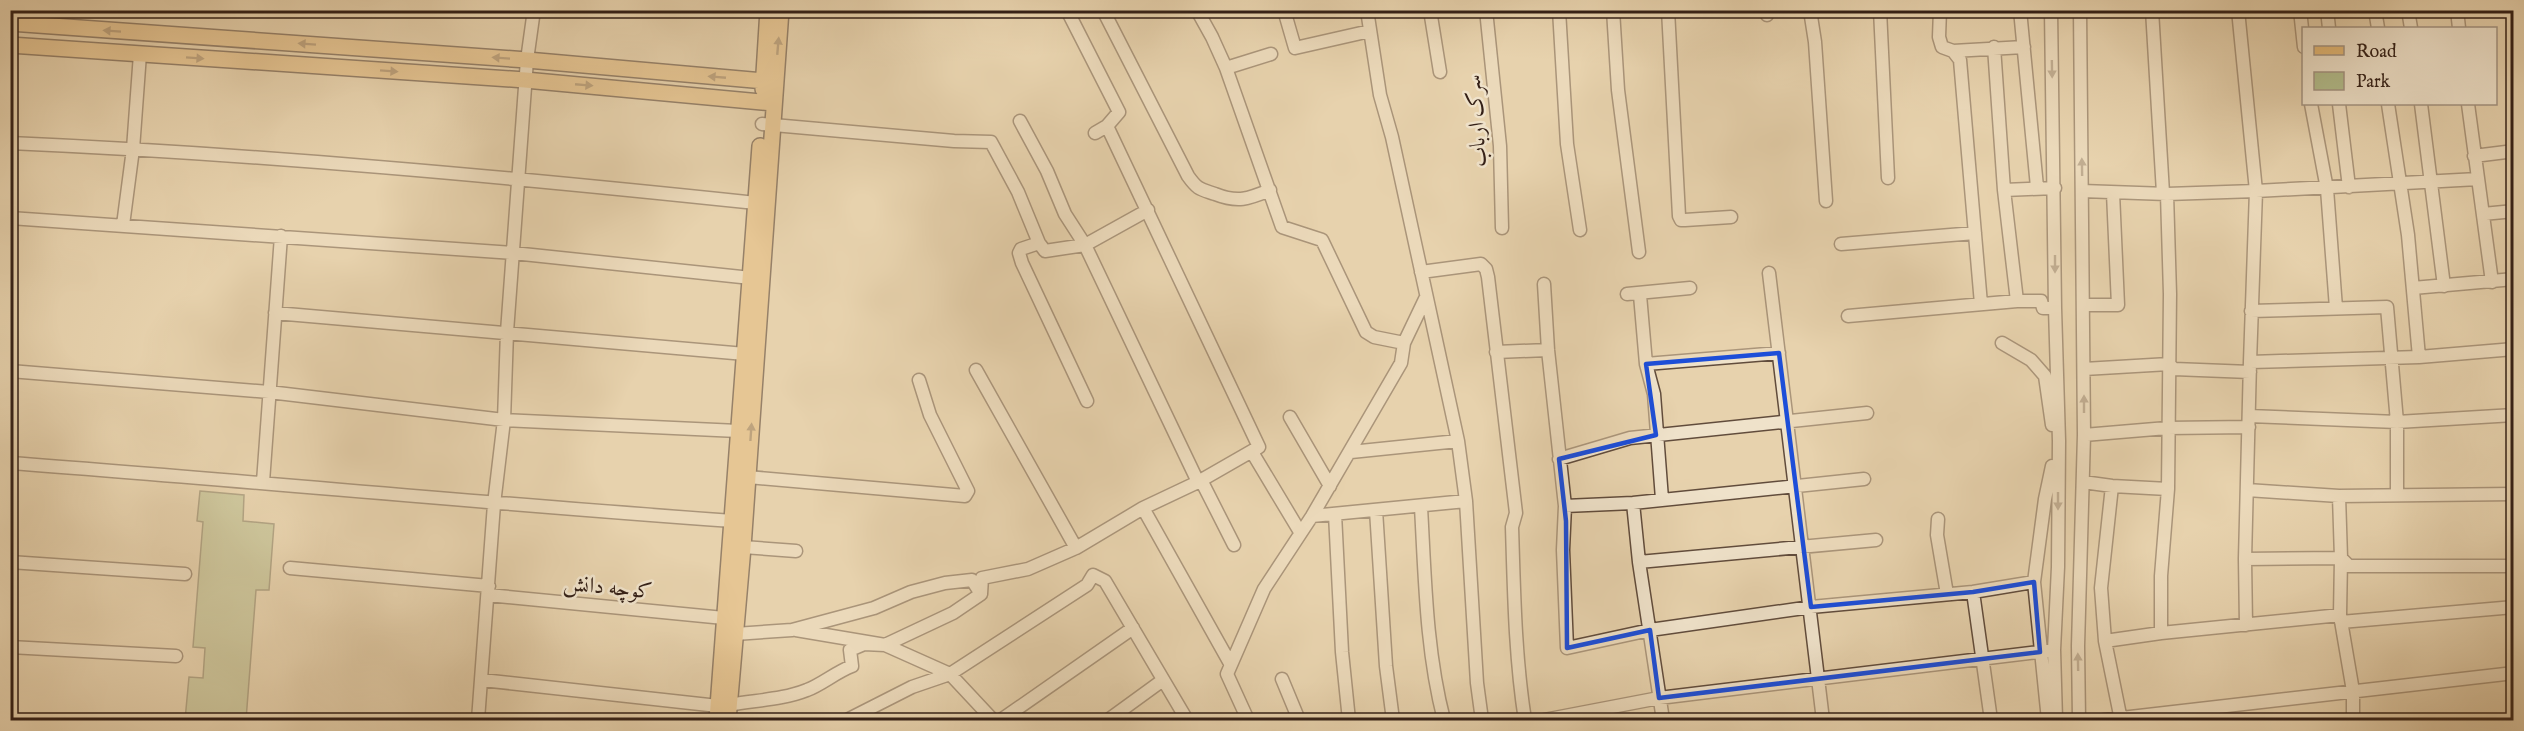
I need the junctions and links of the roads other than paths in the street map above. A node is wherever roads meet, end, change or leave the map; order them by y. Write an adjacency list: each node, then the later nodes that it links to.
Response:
1 (534, 10): 40 (street)
2 (768, 10): 44 (main road)
3 (781, 10): 44 (main road, one-way to 3)
4 (1067, 10): 53 (street)
5 (1103, 10): 68 (street)
6 (1197, 10): 41 (street)
7 (1284, 10): 33 (street)
8 (1367, 10): 33 (street)
9 (1430, 10): 42 (street)
10 (1486, 10): 82 (street, سرک ارباب)
11 (1559, 10): 83 (street)
12 (1613, 10): 89 (street)
13 (1668, 10): 79 (street)
14 (1810, 10): 74 (street)
15 (1880, 10): 60 (street)
16 (1940, 10): 37 (street)
17 (2020, 10): 35 (street)
18 (2051, 10): 66 (street, one-way to 66)
19 (2080, 10): 70 (street, one-way to 19)
20 (2151, 10): 73 (street)
21 (2238, 10): 71 (street)
22 (2300, 10): 32 (street)
23 (2327, 10): 28 (street)
24 (2375, 10): 29 (street)
25 (2408, 10): 30 (street)
26 (2457, 10): 31 (street)
27 (10, 23): 40 (main road, one-way to 27)
28 (2329, 27)
29 (2378, 27)
30 (2411, 27)
31 (2459, 27)
32 (2302, 28)
33 (1370, 31): 91 (street)
34 (10, 45): 38 (main road)
35 (2024, 46): 36 (street); 65 (street)
36 (1994, 47): 37 (street); 69 (street)
37 (1953, 51): 84 (street)
38 (140, 54): 43 (main road, one-way to 43); 56 (street)
39 (1271, 54): 41 (street)
40 (527, 60): 43 (street); 44 (main road, one-way to 40)
41 (1226, 68): 68 (street)
42 (1440, 72)
43 (525, 80): 45 (main road, one-way to 45); 59 (street)
44 (769, 81): 45 (main road)
45 (768, 102): 52 (main road)
46 (2311, 105): 67 (street)
47 (2339, 105): 64 (street)
48 (2388, 105): 63 (street)
49 (2421, 105): 62 (street)
50 (2468, 105): 58 (street)
51 (1020, 121): 88 (street)
52 (766, 124): 75 (main road); 86 (street); 144 (main road, one-way to 52)
53 (1107, 126): 54 (street); 76 (street)
54 (1095, 133)
55 (10, 143): 56 (street)
56 (132, 149): 59 (street); 81 (street)
57 (2514, 151): 58 (street)
58 (2474, 156): 61 (street)
59 (518, 178): 75 (street); 90 (street)
60 (1888, 178)
61 (2478, 178): 62 (street); 78 (street)
62 (2431, 182): 63 (street); 97 (street)
63 (2399, 183): 64 (street); 99 (street)
64 (2349, 187): 67 (street)
65 (2037, 188): 66 (street); 69 (street)
66 (2055, 188): 104 (street, one-way to 104)
67 (2327, 189): 71 (street); 105 (street)
68 (1270, 190): 110 (street)
69 (2004, 190): 101 (street)
70 (2082, 191): 72 (street); 103 (street)
71 (2256, 191): 73 (street); 106 (street)
72 (2113, 193): 73 (street); 103 (street)
73 (2165, 193): 120 (street)
74 (1826, 201)
75 (756, 202): 93 (main road)
76 (1148, 210): 88 (street); 140 (street)
77 (2514, 211): 78 (street)
78 (2483, 214): 95 (street)
79 (1731, 217)
80 (10, 218): 81 (street)
81 (123, 225): 85 (street)
82 (1502, 228)
83 (1580, 230)
84 (1975, 233): 87 (street); 102 (street)
85 (281, 236): 90 (street); 107 (street)
86 (1039, 243): 88 (street); 127 (street)
87 (1841, 244)
88 (1085, 245): 146 (street)
89 (1639, 252)
90 (513, 253): 93 (street); 109 (street)
91 (1420, 272): 100 (street); 114 (street)
92 (1769, 273): 115 (street)
93 (751, 278): 116 (main road)
94 (2514, 279): 95 (street)
95 (2492, 282): 97 (street)
96 (1544, 284): 113 (street)
97 (2444, 286): 99 (street)
98 (1690, 288): 119 (street)
99 (2414, 288): 118 (street)
100 (1426, 297): 110 (street); 139 (street)
101 (2017, 301): 102 (street); 104 (street)
102 (1981, 304): 108 (street)
103 (2083, 306): 122 (street)
104 (2055, 308): 201 (street, one-way to 201)
105 (2336, 308): 106 (street); 117 (street)
106 (2251, 310): 121 (street)
107 (275, 313): 109 (street); 126 (street)
108 (1848, 316)
109 (507, 332): 116 (street); 131 (street)
110 (1404, 343): 141 (street)
111 (2002, 343): 183 (street)
112 (2514, 349): 118 (street)
113 (1548, 350): 114 (street); 142 (street)
114 (1496, 352): 227 (street)
115 (1779, 353): 119 (street); 132 (street)
116 (746, 354): 136 (main road)
117 (2393, 356): 118 (street); 121 (street); 134 (street)
118 (2420, 357)
119 (1646, 364): 137 (street)
120 (2169, 364): 121 (street); 122 (street); 135 (street)
121 (2250, 367): 133 (street)
122 (2084, 369): 138 (street, one-way to 122)
123 (976, 370): 173 (street)
124 (10, 372): 126 (street)
125 (919, 380): 144 (street)
126 (269, 392): 131 (street); 147 (street)
127 (1088, 401)
128 (1867, 413): 132 (street)
129 (2514, 415): 134 (street)
130 (1290, 417): 149 (street)
131 (504, 420): 136 (street); 160 (street)
132 (1786, 422): 137 (street); 150 (street)
133 (2249, 422): 134 (street); 135 (street); 153 (street)
134 (2397, 422): 155 (street)
135 (2167, 428): 138 (street); 152 (street)
136 (738, 431): 168 (main road)
137 (1656, 435): 142 (street); 157 (street)
138 (2084, 435): 148 (street)
139 (1458, 441): 141 (street); 158 (street)
140 (1252, 452): 146 (street); 169 (street)
141 (1351, 452): 149 (street)
142 (1559, 459): 161 (street)
143 (10, 463): 147 (street)
144 (748, 477): 172 (main road)
145 (1864, 479): 150 (street)
146 (1199, 481): 163 (street); 171 (street)
147 (262, 482): 160 (street)
148 (2083, 482): 151 (street); 234 (street, one-way to 148)
149 (1330, 486): 166 (street)
150 (1796, 486): 157 (street); 174 (street)
151 (2112, 486): 152 (street); 198 (street)
152 (2168, 489): 196 (street)
153 (2247, 490): 156 (street); 177 (street)
154 (2514, 494): 155 (street)
155 (2397, 495): 156 (street)
156 (2339, 496): 176 (street)
157 (1662, 499): 159 (street)
158 (1466, 501): 162 (street); 226 (street)
159 (1633, 503): 161 (street); 179 (street)
160 (494, 504): 168 (street); 184 (street)
161 (1566, 506): 195 (street)
162 (1421, 507): 164 (street); 225 (street)
163 (1143, 508): 173 (street); 205 (street)
164 (1376, 510): 165 (street); 224 (street)
165 (1335, 514): 166 (street); 223 (street)
166 (1312, 516): 169 (street)
167 (1938, 519): 187 (street)
168 (733, 521): 190 (main road)
169 (1300, 532): 205 (street)
170 (1876, 540): 174 (street)
171 (1234, 545)
172 (743, 547): 175 (street); 197 (main road)
173 (1076, 548): 186 (street)
174 (1803, 548): 179 (street); 188 (street)
175 (796, 551)
176 (2341, 558): 177 (street); 180 (street); 191 (street)
177 (2245, 559): 192 (street)
178 (10, 562): 182 (street)
179 (1639, 562): 195 (street)
180 (2514, 566)
181 (290, 568): 184 (street, کوچه دانش)
182 (185, 573)
183 (2034, 582): 185 (street); 202 (street)
184 (488, 590): 190 (street, کوچه دانش); 210 (street)
185 (1973, 592): 187 (street); 204 (street)
186 (981, 594): 194 (street); 199 (street)
187 (1947, 594): 188 (street)
188 (1811, 607): 195 (street); 209 (street)
189 (2514, 607): 191 (street)
190 (724, 618): 214 (main road)
191 (2340, 618): 192 (street); 212 (street)
192 (2246, 625): 196 (street)
193 (1133, 628): 207 (street); 211 (street); 218 (street)
194 (792, 630): 197 (street); 199 (street)
195 (1650, 630): 213 (street)
196 (2161, 633): 198 (street)
197 (735, 634): 214 (main road)
198 (2105, 641): 236 (street)
199 (885, 645): 207 (street); 214 (street)
200 (10, 647): 203 (street)
201 (2054, 650): 202 (street); 233 (street)
202 (2040, 652): 204 (street); 232 (street)
203 (176, 656)
204 (1981, 660): 209 (street); 231 (street)
205 (1231, 665): 221 (street)
206 (2514, 673): 212 (street)
207 (950, 674): 216 (street); 217 (street)
208 (1282, 678): 222 (street)
209 (1816, 678): 213 (street); 230 (street)
210 (482, 680): 214 (street); 215 (street)
211 (1162, 680): 219 (street); 220 (street)
212 (2353, 691): 236 (street); 237 (street)
213 (1659, 698): 228 (street); 229 (street)
214 (723, 713)
215 (478, 720)
216 (847, 720)
217 (993, 720)
218 (1001, 720)
219 (1108, 720)
220 (1187, 720)
221 (1248, 720)
222 (1299, 720)
223 (1349, 720)
224 (1393, 720)
225 (1444, 720)
226 (1482, 720)
227 (1525, 720)
228 (1544, 720)
229 (1663, 720)
230 (1823, 720)
231 (1991, 720)
232 (2048, 720)
233 (2056, 720)
234 (2079, 720)
235 (2104, 720): 236 (street)
236 (2121, 720)
237 (2353, 720)

